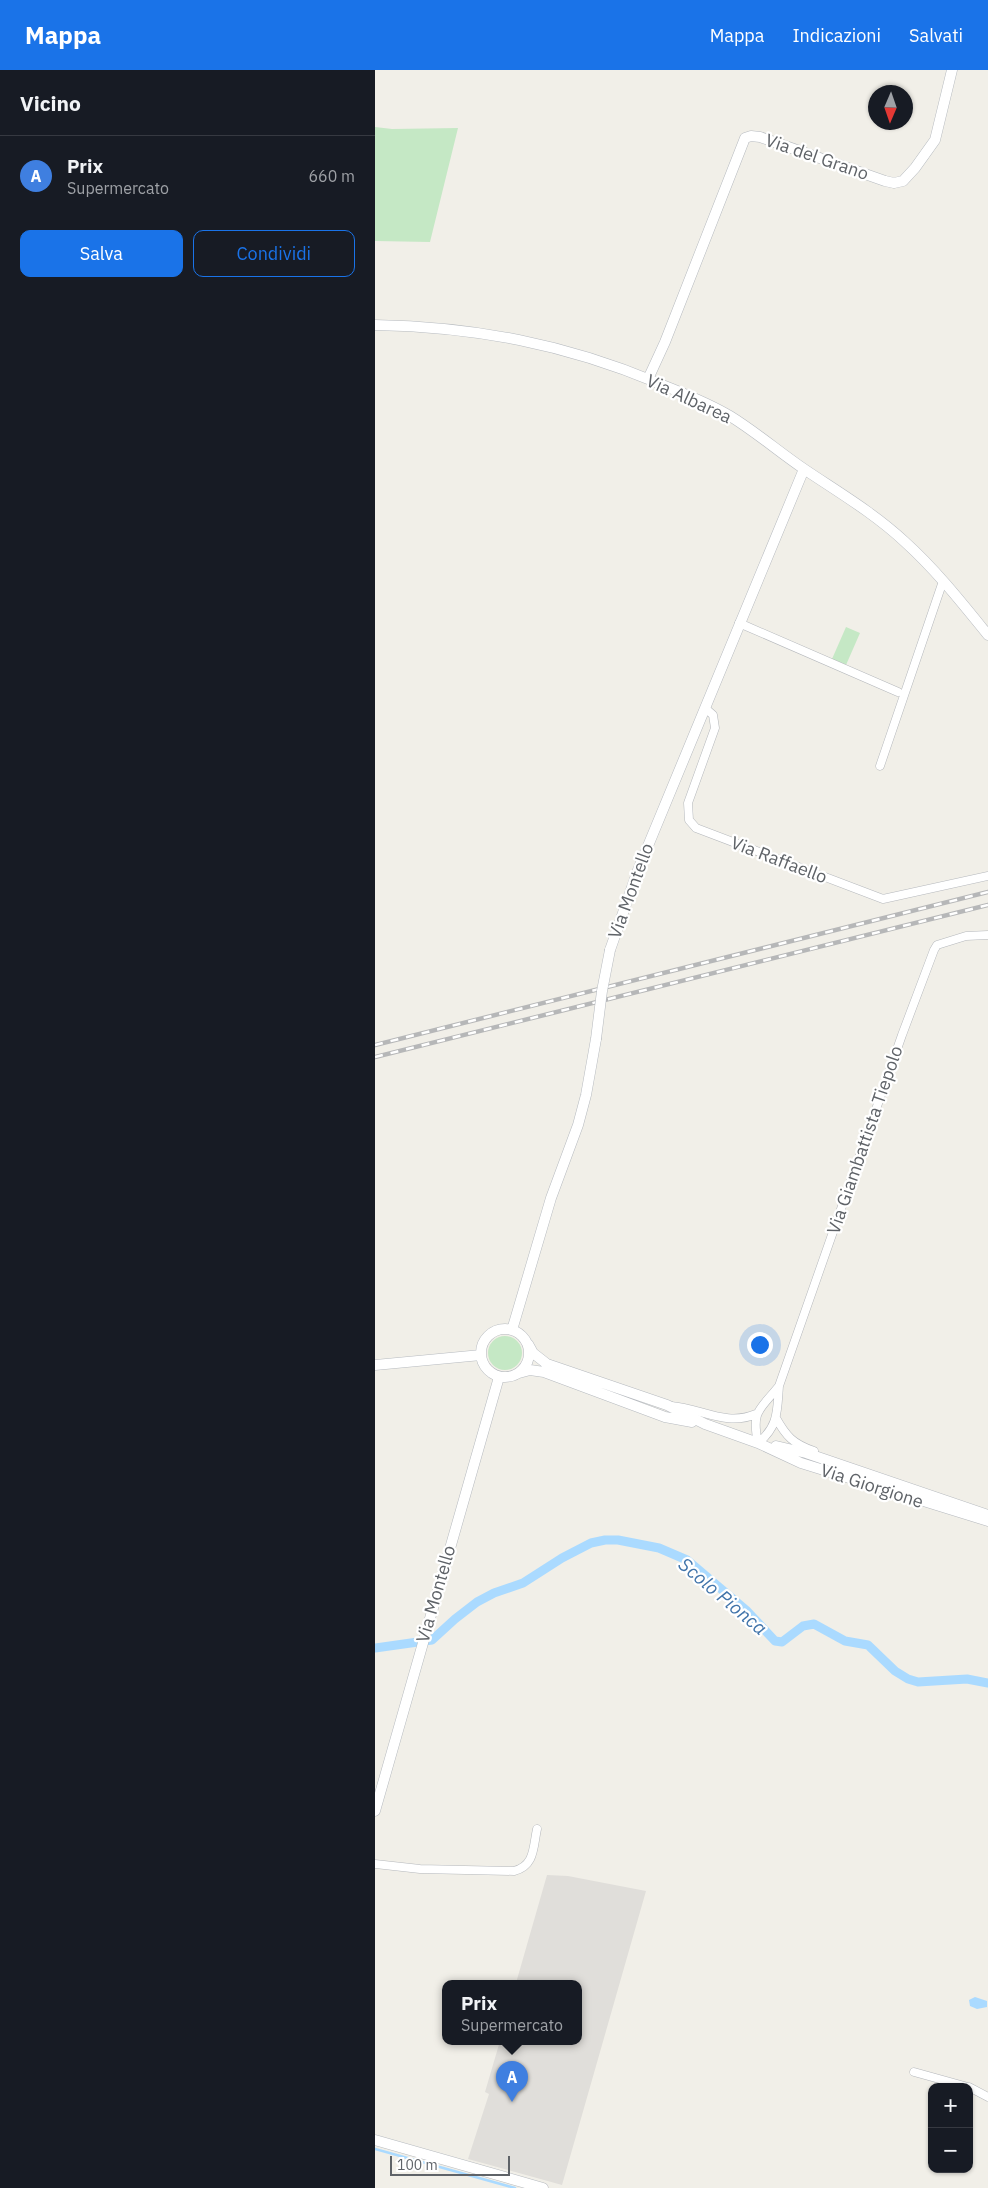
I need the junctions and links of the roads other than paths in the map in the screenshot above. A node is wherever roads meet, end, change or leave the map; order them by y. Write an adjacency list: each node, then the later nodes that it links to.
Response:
1 (952, 70): 3 (street, Via del Grano)
2 (375, 325): 3 (street, Via Albarea)
3 (648, 379): 4 (street, Via Albarea)
4 (804, 469): 5 (street, Via Albarea); 6 (street, Via Montello)
5 (943, 581): 7 (street, Via Albarea); 10 (street)
6 (739, 624): 8 (street); 9 (street, Via Montello)
7 (988, 635)
8 (898, 692)
9 (705, 708): 11 (street, Via Raffaello); 13 (street, Via Montello, bridge)
10 (880, 766)
11 (988, 876)
12 (988, 935): 19 (street, Via Giambattista Tiepolo)
13 (512, 1330): 14 (street); 15 (street)
14 (528, 1344): 17 (street); 20 (street, Via Giorgione)
15 (481, 1355): 16 (street); 18 (street)
16 (375, 1365)
17 (519, 1373): 18 (street); 23 (street, Via Giorgione)
18 (499, 1377): 28 (street, Via Montello)
19 (779, 1386): 21 (street, Via Giambattista Tiepolo); 22 (street, Via Giambattista Tiepolo)
20 (667, 1405): 21 (street); 23 (street, Via Giorgione)
21 (756, 1414): 24 (street)
22 (776, 1418): 24 (street, Via Giambattista Tiepolo); 25 (street, Via Giorgione)
23 (705, 1424): 24 (street, Via Giorgione)
24 (758, 1443): 25 (street, Via Giorgione); 27 (street, Via Giorgione)
25 (937, 1498): 26 (street, Via Giorgione)
26 (988, 1515)
27 (988, 1521)
28 (375, 1811)
29 (537, 1829): 30 (street)
30 (375, 1864)
31 (914, 2072): 32 (street)
32 (954, 2083)
33 (973, 2089): 34 (street)
34 (988, 2097)
35 (375, 2140): 36 (street)
36 (543, 2188)

